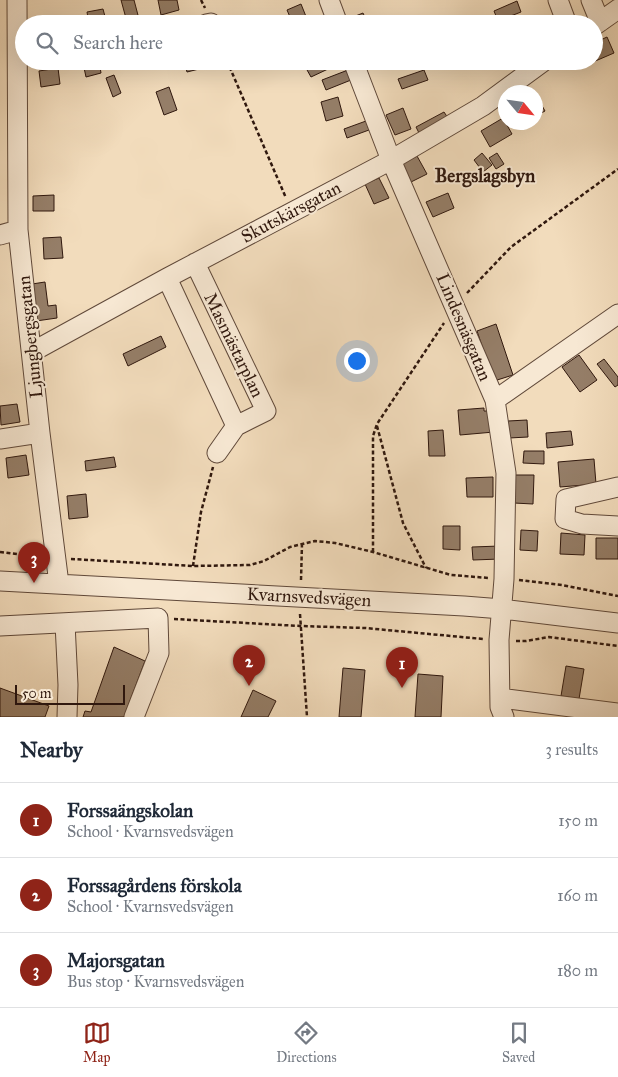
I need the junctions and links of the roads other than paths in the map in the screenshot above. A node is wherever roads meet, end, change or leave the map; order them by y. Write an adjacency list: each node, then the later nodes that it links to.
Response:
1 (17, 0): 6 (street, Ljungbergsgatan)
2 (329, 0): 7 (street)
3 (558, 0): 8 (street)
4 (591, 0): 9 (street)
5 (618, 9): 10 (street)
6 (16, 15)
7 (335, 15)
8 (564, 15)
9 (595, 15)
10 (603, 20)
11 (15, 37): 12 (street, Ljungbergsgatan)
12 (14, 56): 16 (street, Ljungbergsgatan)
13 (357, 70): 15 (street, Lindesnäsgatan)
14 (532, 70): 15 (street, Skutskärsgatan)
15 (392, 160): 17 (street, Skutskärsgatan); 21 (street, Lindesnäsgatan)
16 (9, 233): 20 (street, Ljungbergsgatan)
17 (195, 262): 18 (street, Skutskärsgatan); 22 (street, Masmästarplan)
18 (167, 278): 20 (street, Skutskärsgatan); 22 (street, Masmästarplan)
19 (618, 314): 21 (street)
20 (32, 352): 23 (street, Ljungbergsgatan)
21 (495, 400): 30 (street, Lindesnäsgatan)
22 (236, 426): 25 (street)
23 (40, 433): 24 (street); 29 (street, Ljungbergsgatan)
24 (0, 439)
25 (217, 454)
26 (618, 487): 27 (street)
27 (618, 526)
28 (0, 580): 29 (street, Kvarnsvedsvägen)
29 (59, 584): 30 (street, Kvarnsvedsvägen)
30 (502, 609): 32 (street, Kvarnsvedsvägen); 34 (street, Lindesnäsgatan)
31 (65, 623): 33 (street); 36 (street); 37 (street)
32 (618, 623)
33 (0, 626)
34 (500, 698): 35 (street); 38 (street, Lindesnäsgatan)
35 (618, 713)
36 (67, 717)
37 (134, 717)
38 (504, 717)

